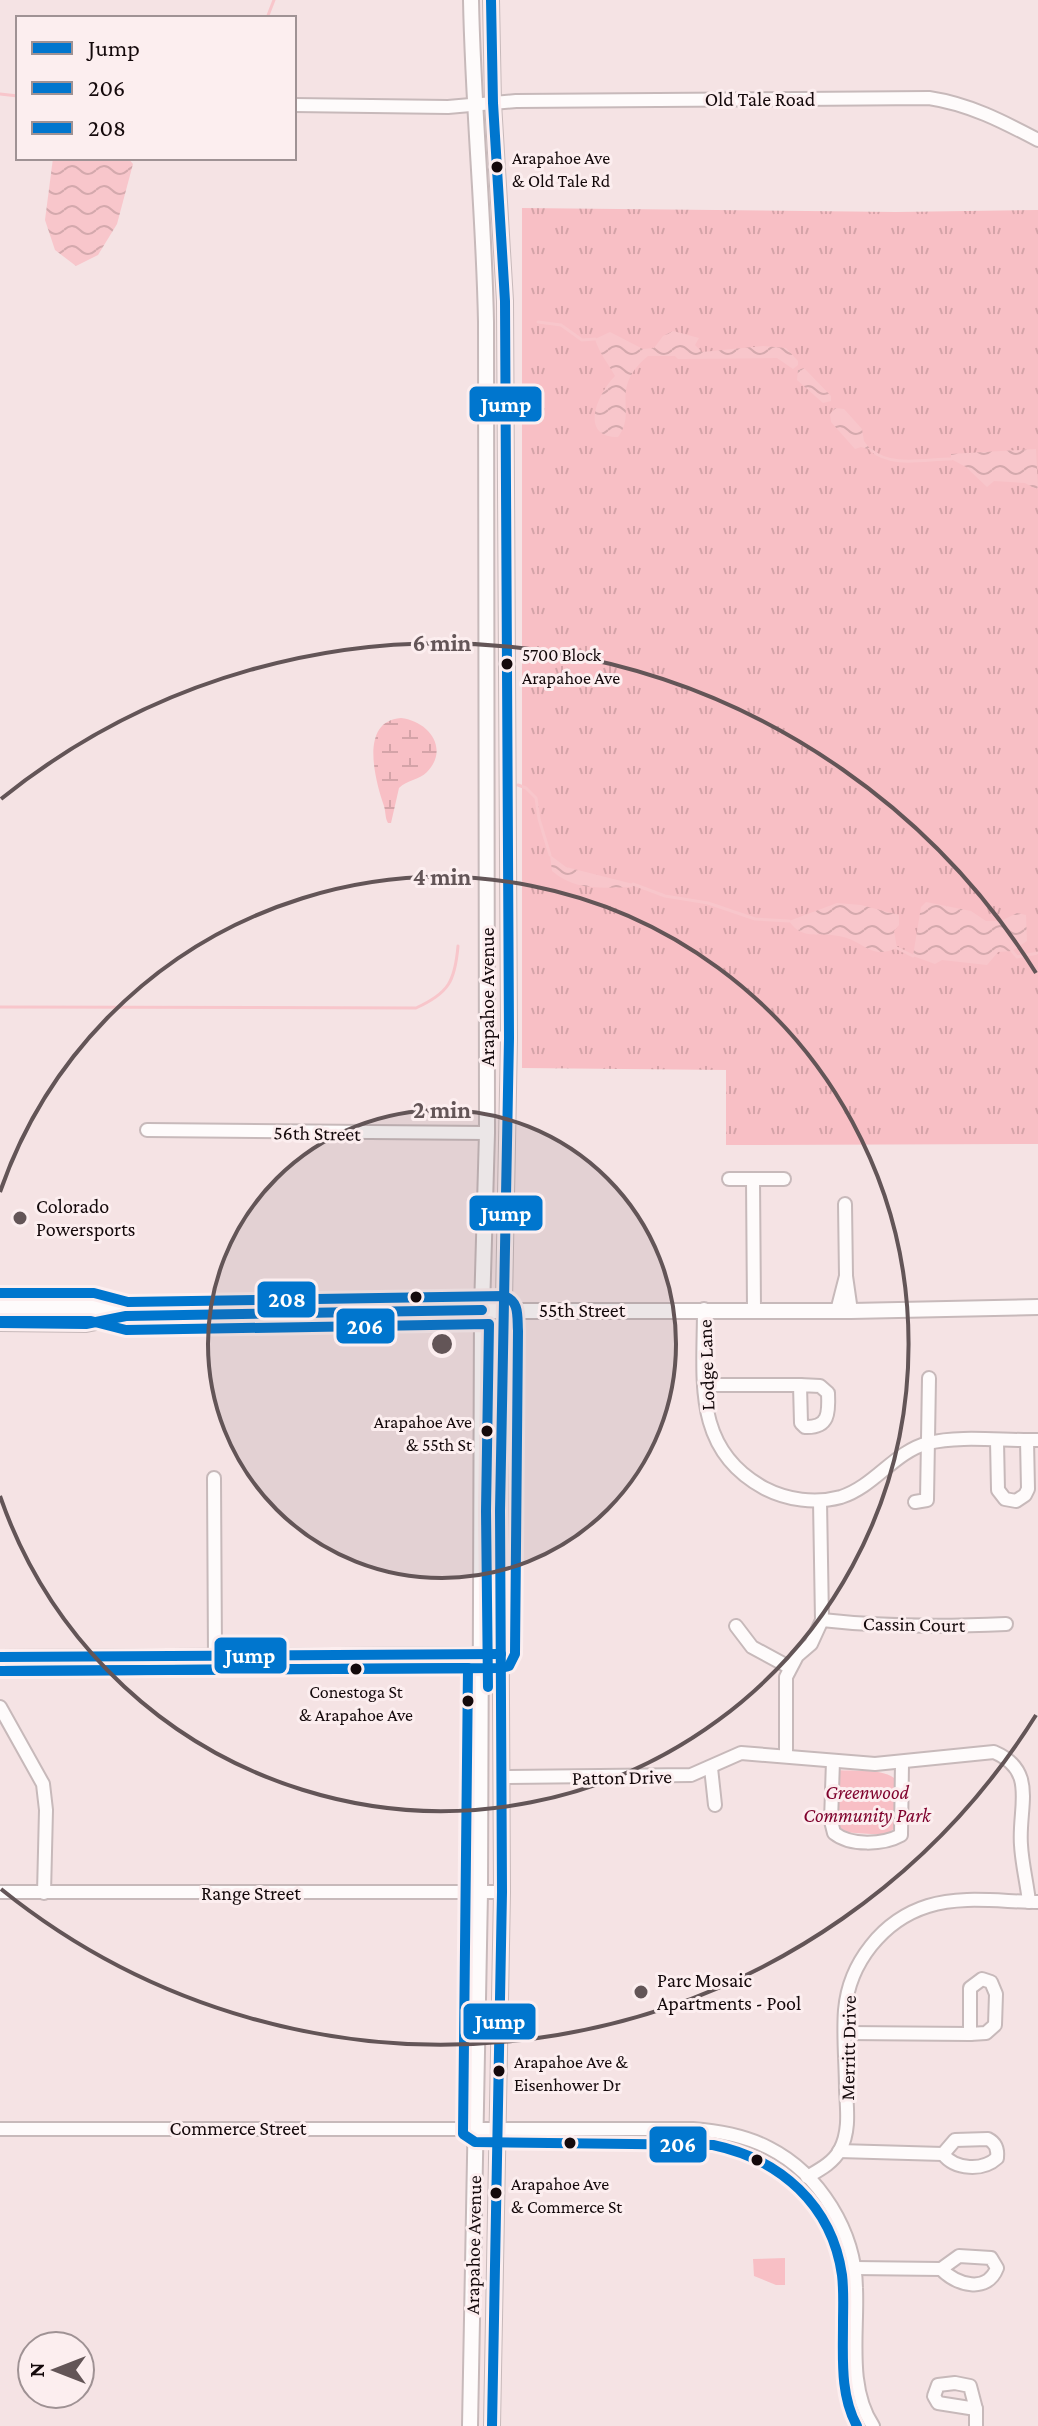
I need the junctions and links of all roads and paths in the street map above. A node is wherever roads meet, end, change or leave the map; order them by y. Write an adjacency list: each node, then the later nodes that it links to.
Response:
1 (471, 0): 5 (main road, Arapahoe Avenue)
2 (491, 0): 3 (main road, Arapahoe Avenue)
3 (493, 103): 5 (street, Old Tale Road); 6 (street, Old Tale Road); 18 (main road, Arapahoe Avenue)
4 (296, 105): 5 (street, Old Tale Road)
5 (473, 105): 8 (main road, Arapahoe Avenue)
6 (1038, 140)
7 (147, 1130): 8 (street, 56th Street)
8 (487, 1133): 17 (main road, Arapahoe Avenue)
9 (729, 1179): 10 (street)
10 (753, 1179): 11 (street); 16 (street)
11 (784, 1179)
12 (845, 1204): 19 (street)
13 (0, 1307): 20 (main road, 55th Street)
14 (1038, 1307): 19 (main road, 55th Street)
15 (704, 1309): 16 (main road, 55th Street); 18 (main road, 55th Street); 23 (street, Lodge Lane)
16 (754, 1309): 19 (main road, 55th Street)
17 (482, 1310): 18 (main road, 55th Street); 20 (main road, 55th Street); 34 (main road, Arapahoe Avenue)
18 (503, 1310): 35 (main road, Arapahoe Avenue)
19 (844, 1311)
20 (126, 1316): 21 (main road, 55th Street)
21 (0, 1323)
22 (929, 1378): 27 (street)
23 (704, 1385): 24 (street); 29 (street, Lodge Lane)
24 (800, 1385)
25 (1033, 1440): 26 (street, Lodge Lane); 26 (street)
26 (997, 1441): 27 (street, Lodge Lane)
27 (929, 1443): 29 (street, Lodge Lane); 30 (street)
28 (214, 1478): 36 (street)
29 (820, 1501): 31 (street)
30 (915, 1502)
31 (822, 1620): 32 (street, Cassin Court); 38 (street)
32 (1006, 1624)
33 (736, 1626): 38 (street)
34 (482, 1654): 35 (street); 36 (street); 47 (main road, Arapahoe Avenue)
35 (501, 1654): 44 (main road, Arapahoe Avenue)
36 (215, 1656): 37 (street)
37 (0, 1657)
38 (789, 1667): 40 (street)
39 (0, 1707): 49 (street)
40 (786, 1756): 41 (street, Patton Drive); 43 (street, Patton Drive)
41 (833, 1761): 42 (street, Patton Drive); 42 (street)
42 (902, 1763): 50 (street, Patton Drive)
43 (711, 1768): 44 (street, Patton Drive); 45 (street)
44 (502, 1777): 48 (main road, Arapahoe Avenue)
45 (715, 1805)
46 (0, 1892): 49 (street, Range Street)
47 (480, 1892): 48 (street, Range Street); 49 (street, Range Street); 53 (main road, Arapahoe Avenue)
48 (502, 1892): 55 (main road, Arapahoe Avenue)
49 (44, 1893)
50 (1034, 1902): 51 (street, Merritt Drive)
51 (846, 2033): 52 (street); 56 (street, Merritt Drive)
52 (970, 2034)
53 (475, 2128): 54 (street, Commerce Street); 55 (street, Commerce Street); 62 (main road, Arapahoe Avenue)
54 (0, 2129)
55 (497, 2129): 58 (street, Commerce Street); 63 (main road, Arapahoe Avenue)
56 (839, 2151): 57 (street); 58 (street)
57 (943, 2154)
58 (807, 2177): 59 (street, Commerce Street)
59 (854, 2268): 60 (street); 64 (street, Commerce Street)
60 (941, 2269)
61 (976, 2409): 65 (street)
62 (470, 2426)
63 (492, 2426)
64 (873, 2426)
65 (976, 2426)

